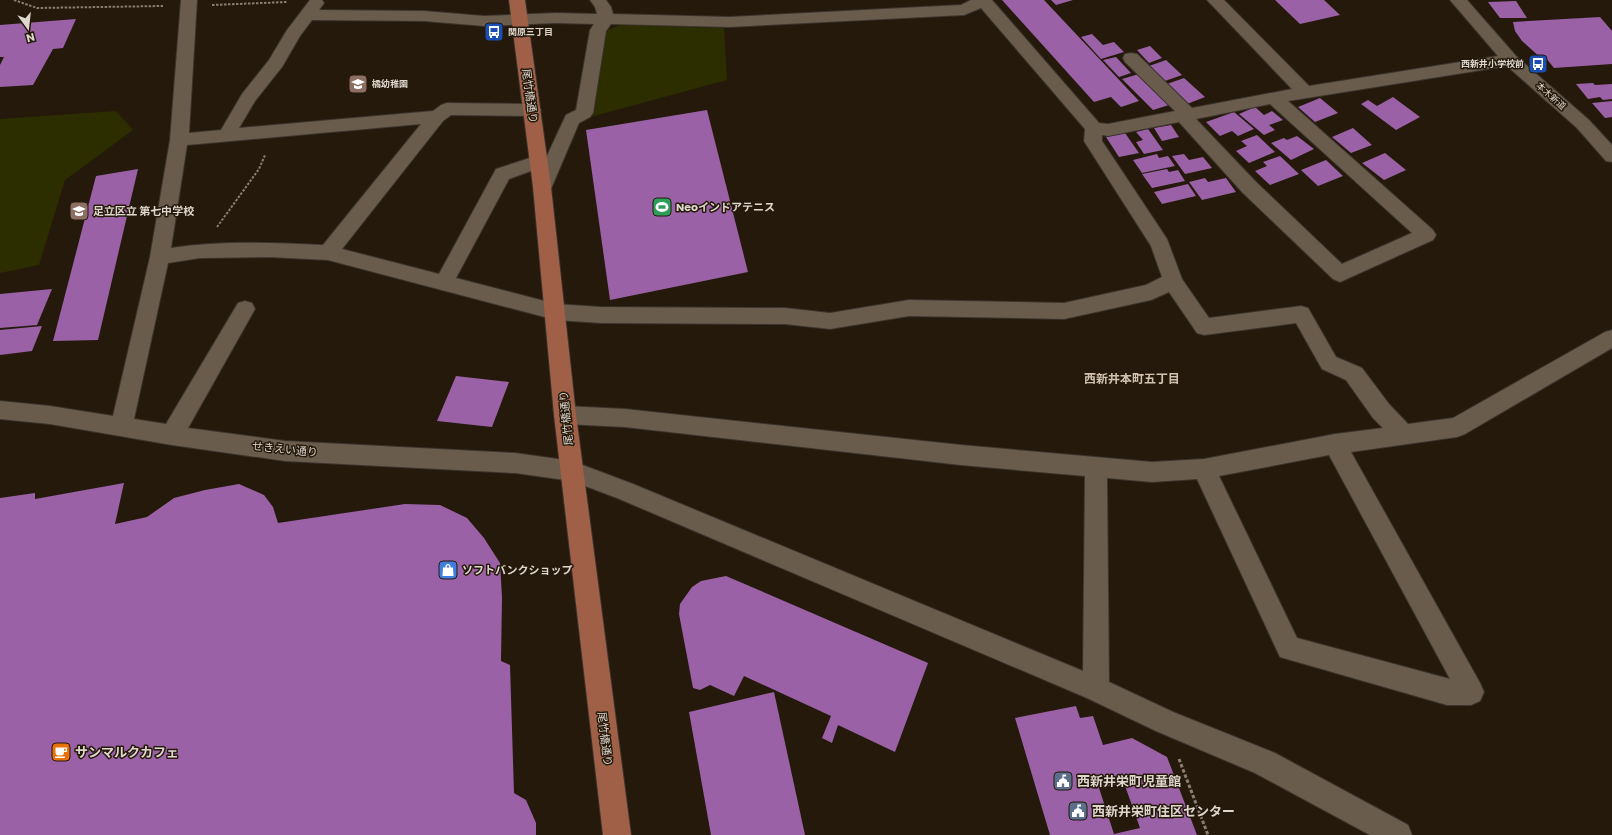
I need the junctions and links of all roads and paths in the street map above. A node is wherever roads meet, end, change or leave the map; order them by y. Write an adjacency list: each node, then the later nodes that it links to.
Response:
1 (189, 0): 20 (street)
2 (318, 0): 8 (street)
3 (598, 0): 9 (street)
4 (982, 0): 9 (street); 17 (street)
5 (1215, 0): 12 (street)
6 (1458, 0): 11 (street, 本木新道)
7 (518, 10): 8 (street); 9 (street); 14 (main road, 尾竹橋通り)
8 (307, 14): 19 (street)
9 (606, 20): 23 (street)
10 (1130, 58): 15 (street)
11 (1510, 60): 12 (street); 21 (street, 本木新道)
12 (1305, 92): 13 (street)
13 (1274, 98): 15 (street); 15 (street)
14 (532, 110): 16 (street); 22 (main road, 尾竹橋通り)
15 (1185, 114): 17 (street)
16 (437, 117): 18 (street); 25 (street)
17 (1094, 128): 27 (street)
18 (276, 131): 19 (street); 24 (path)
19 (226, 136): 20 (street)
20 (178, 140): 26 (street)
21 (1612, 156)
22 (539, 161): 23 (main road, 尾竹橋通り); 28 (street)
23 (542, 187): 30 (main road, 尾竹橋通り)
24 (200, 251): 25 (street); 26 (street)
25 (328, 253): 28 (street)
26 (160, 257): 34 (street)
27 (1172, 281): 30 (street); 36 (street)
28 (444, 283): 30 (street)
29 (245, 309): 35 (street)
30 (556, 312): 33 (main road, 尾竹橋通り)
31 (1612, 338): 36 (street)
32 (0, 410): 34 (street, せきえい通り)
33 (565, 415): 38 (street); 40 (main road, 尾竹橋通り)
34 (121, 427): 35 (street, せきえい通り)
35 (172, 435): 40 (street, せきえい通り)
36 (1404, 435): 37 (street)
37 (1335, 444): 39 (street); 39 (street)
38 (1096, 467): 39 (street); 41 (street)
39 (1204, 469)
40 (572, 471): 41 (street, せきえい通り); 43 (main road, 尾竹橋通り)
41 (1096, 689): 42 (street, せきえい通り)
42 (1165, 722): 44 (path); 45 (street, せきえい通り)
43 (617, 835)
44 (1208, 835)
45 (1398, 835)

